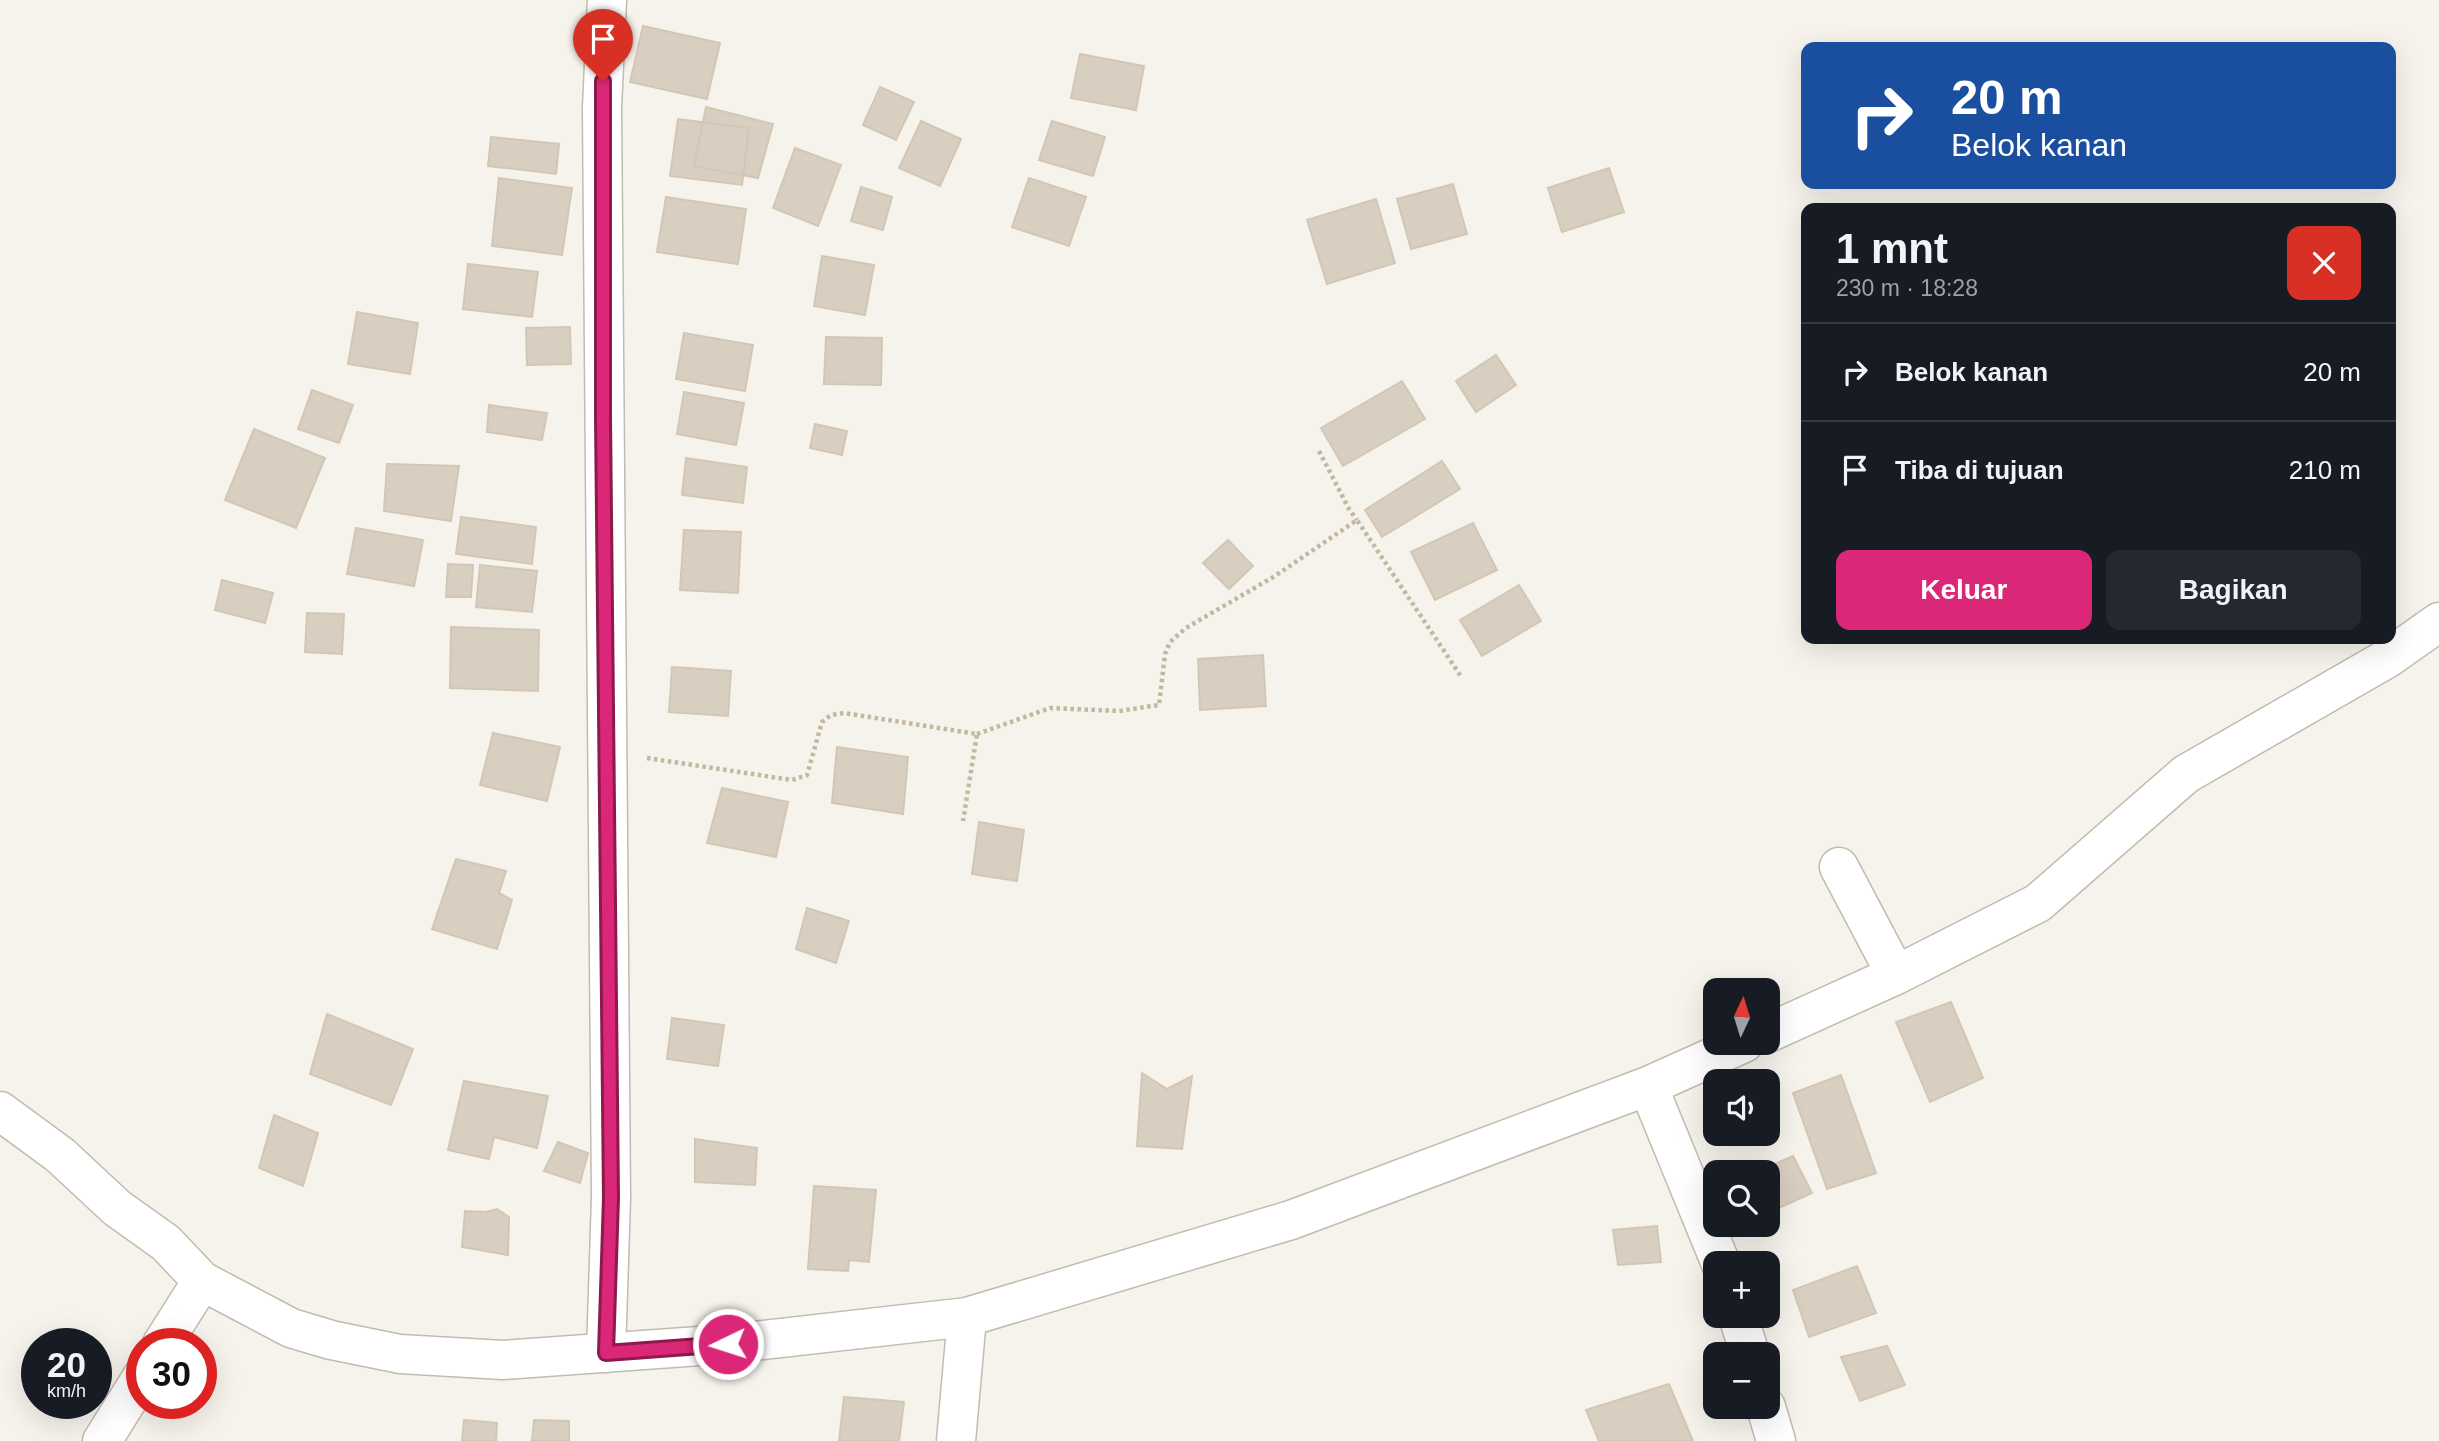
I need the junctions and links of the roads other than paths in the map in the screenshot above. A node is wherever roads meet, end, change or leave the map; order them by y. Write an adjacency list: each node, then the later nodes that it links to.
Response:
1 (607, 0): 13 (street)
2 (2439, 622): 4 (street)
3 (1839, 867): 4 (street)
4 (1896, 975): 5 (street)
5 (1780, 1027)
6 (1717, 1055): 7 (street)
7 (1648, 1086): 9 (street); 11 (street)
8 (0, 1111): 10 (street)
9 (1716, 1251)
10 (202, 1281): 12 (street); 13 (street)
11 (967, 1317): 13 (street); 17 (street)
12 (172, 1328)
13 (606, 1353)
14 (126, 1403): 16 (street)
15 (1770, 1419): 18 (street)
16 (102, 1441)
17 (956, 1441)
18 (1776, 1441)

